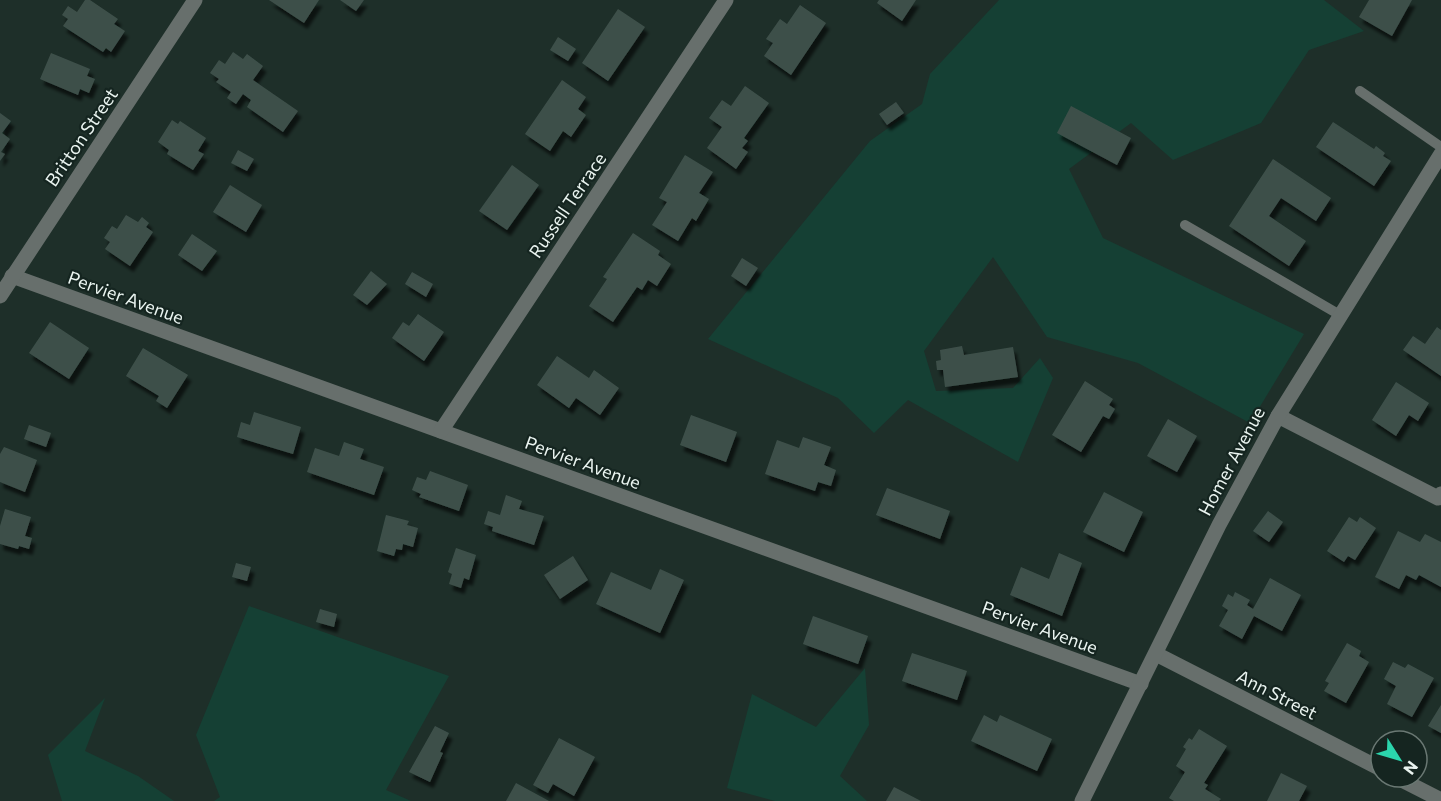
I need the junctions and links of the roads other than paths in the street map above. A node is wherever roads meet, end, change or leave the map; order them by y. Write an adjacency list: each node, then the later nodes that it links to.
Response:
1 (195, 0): 7 (street, Britton Street)
2 (726, 0): 11 (street, Russell Terrace)
3 (1360, 91): 4 (lane)
4 (1441, 147)
5 (1441, 154): 9 (street, Homer Avenue)
6 (1185, 225): 9 (lane)
7 (12, 276): 8 (street, Britton Street); 11 (street, Pervier Avenue)
8 (0, 297)
9 (1340, 315): 10 (street, Homer Avenue)
10 (1278, 416): 12 (street); 13 (street, Homer Avenue)
11 (441, 431): 14 (street, Pervier Avenue)
12 (1440, 496)
13 (1156, 654): 14 (street, Homer Avenue); 15 (street, Ann Street)
14 (1141, 684): 18 (street, Homer Avenue)
15 (1369, 763)
16 (1419, 789): 17 (street)
17 (1441, 800)
18 (1082, 801)

